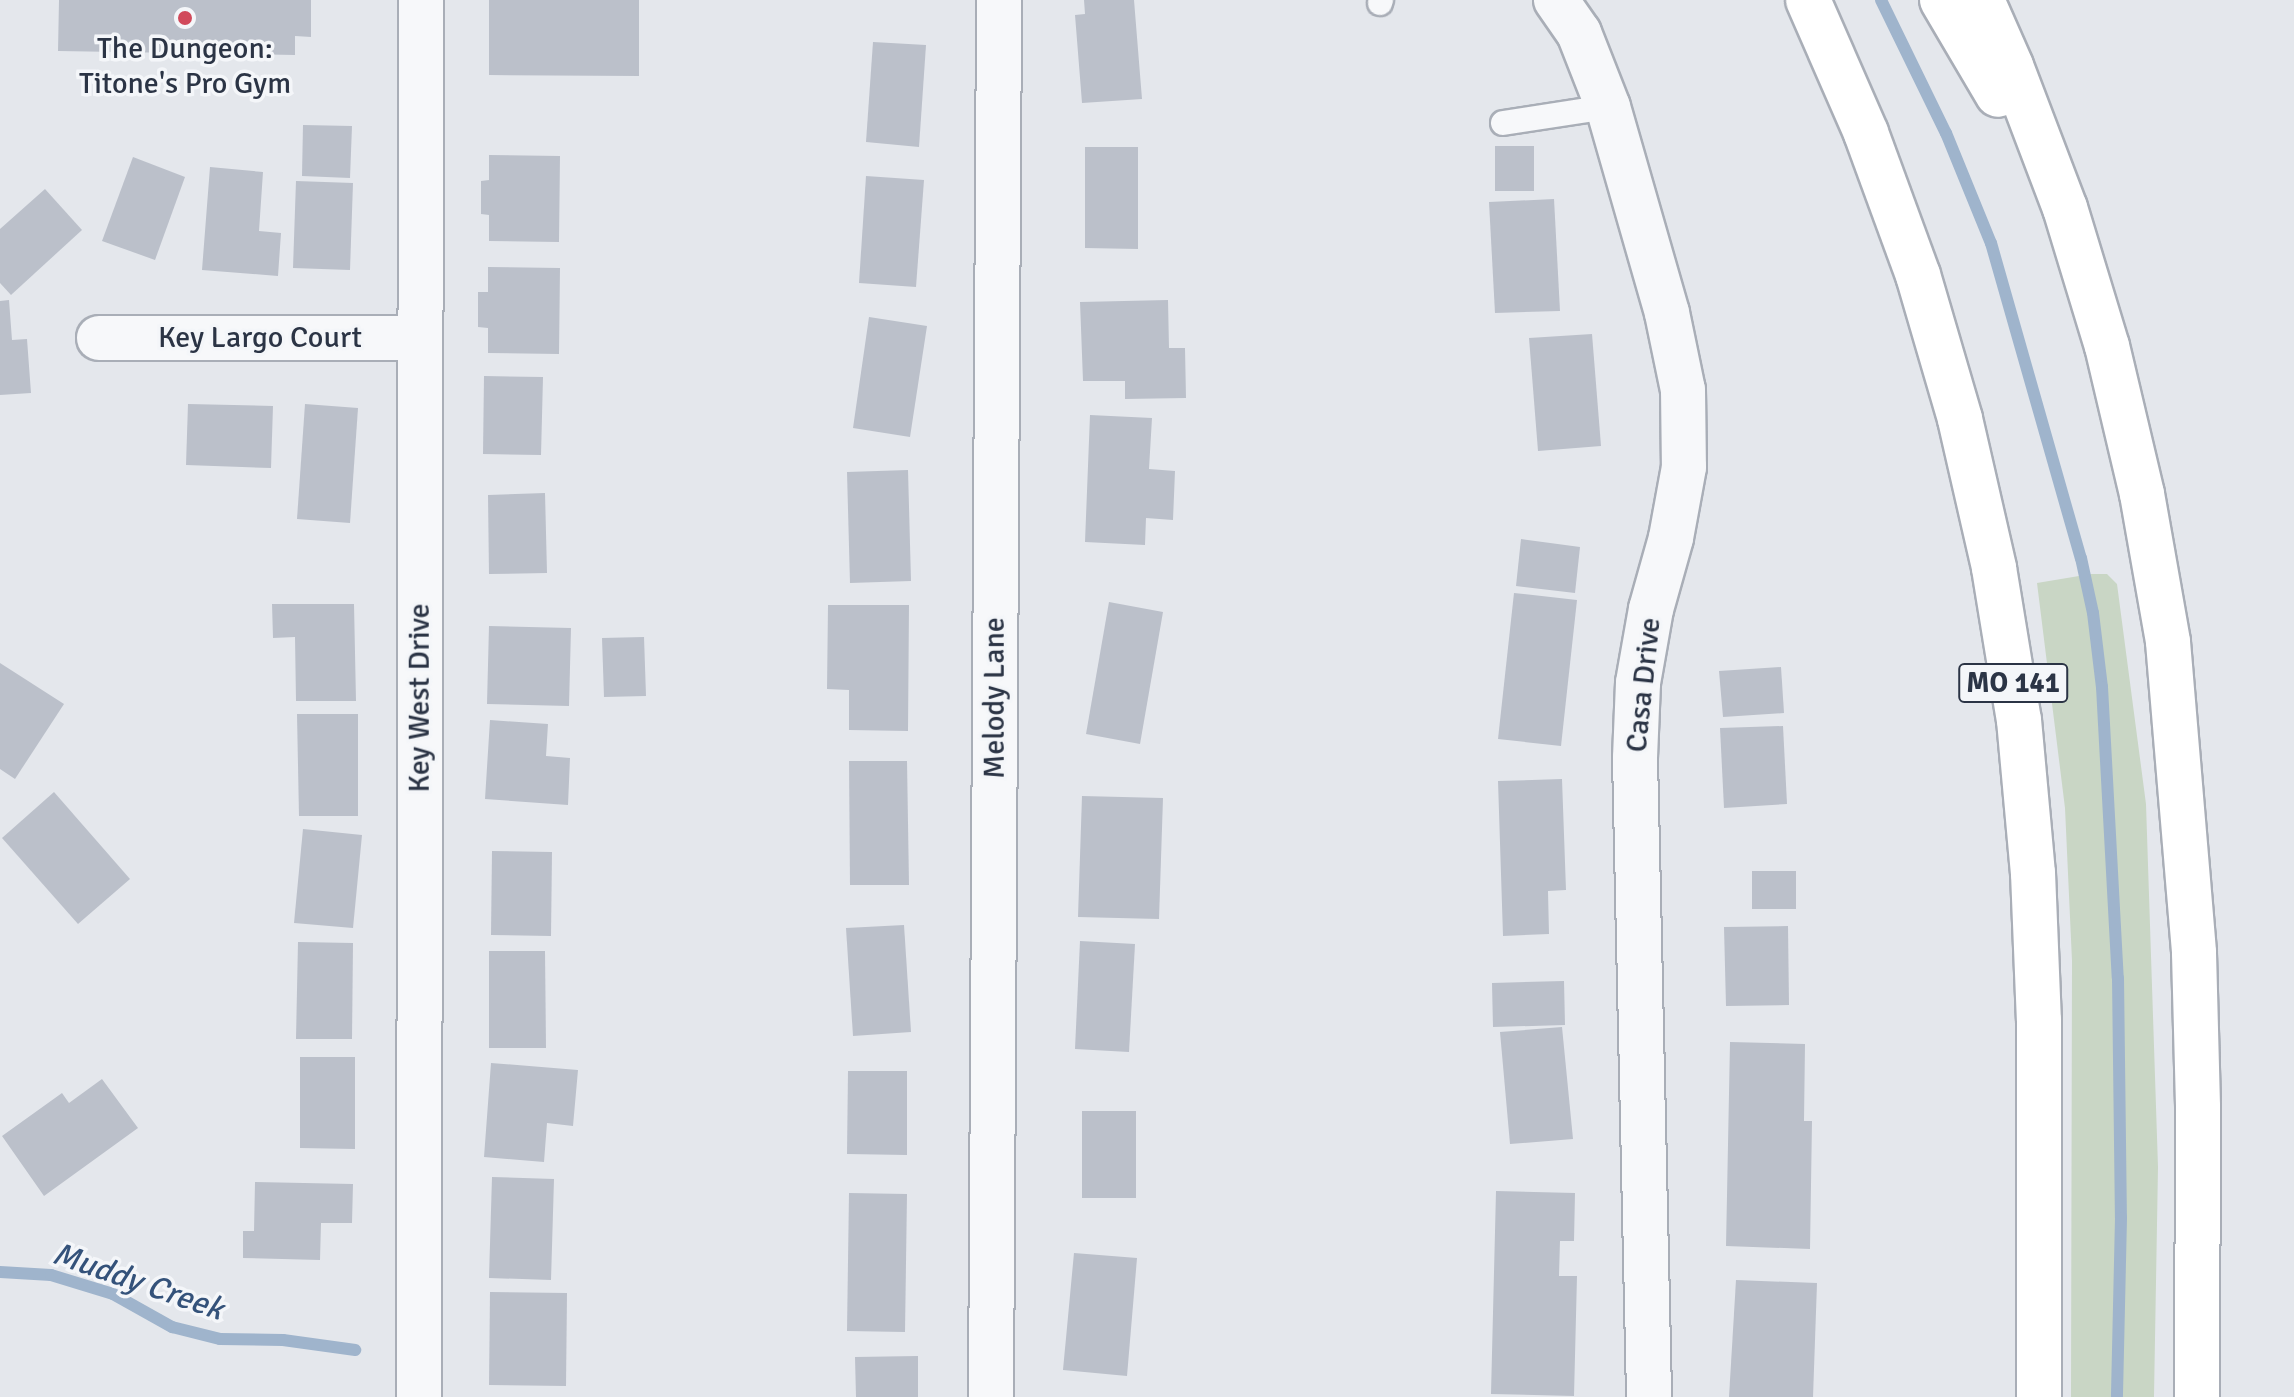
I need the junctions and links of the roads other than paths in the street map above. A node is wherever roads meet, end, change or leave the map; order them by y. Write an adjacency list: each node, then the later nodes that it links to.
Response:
1 (421, 0): 11 (street, Key West Drive)
2 (999, 0): 13 (street, Melody Lane)
3 (1556, 0): 7 (street, Casa Drive)
4 (1808, 0): 15 (highway, MO 141)
5 (1942, 0): 9 (highway)
6 (1982, 0): 9 (highway)
7 (1608, 107): 8 (lane); 14 (street, Casa Drive)
8 (1503, 123)
9 (2065, 208): 16 (highway)
10 (99, 338): 11 (street, Key Largo Court)
11 (420, 338): 12 (street, Key West Drive)
12 (419, 1397)
13 (991, 1397)
14 (1649, 1397)
15 (2039, 1397)
16 (2197, 1397)

